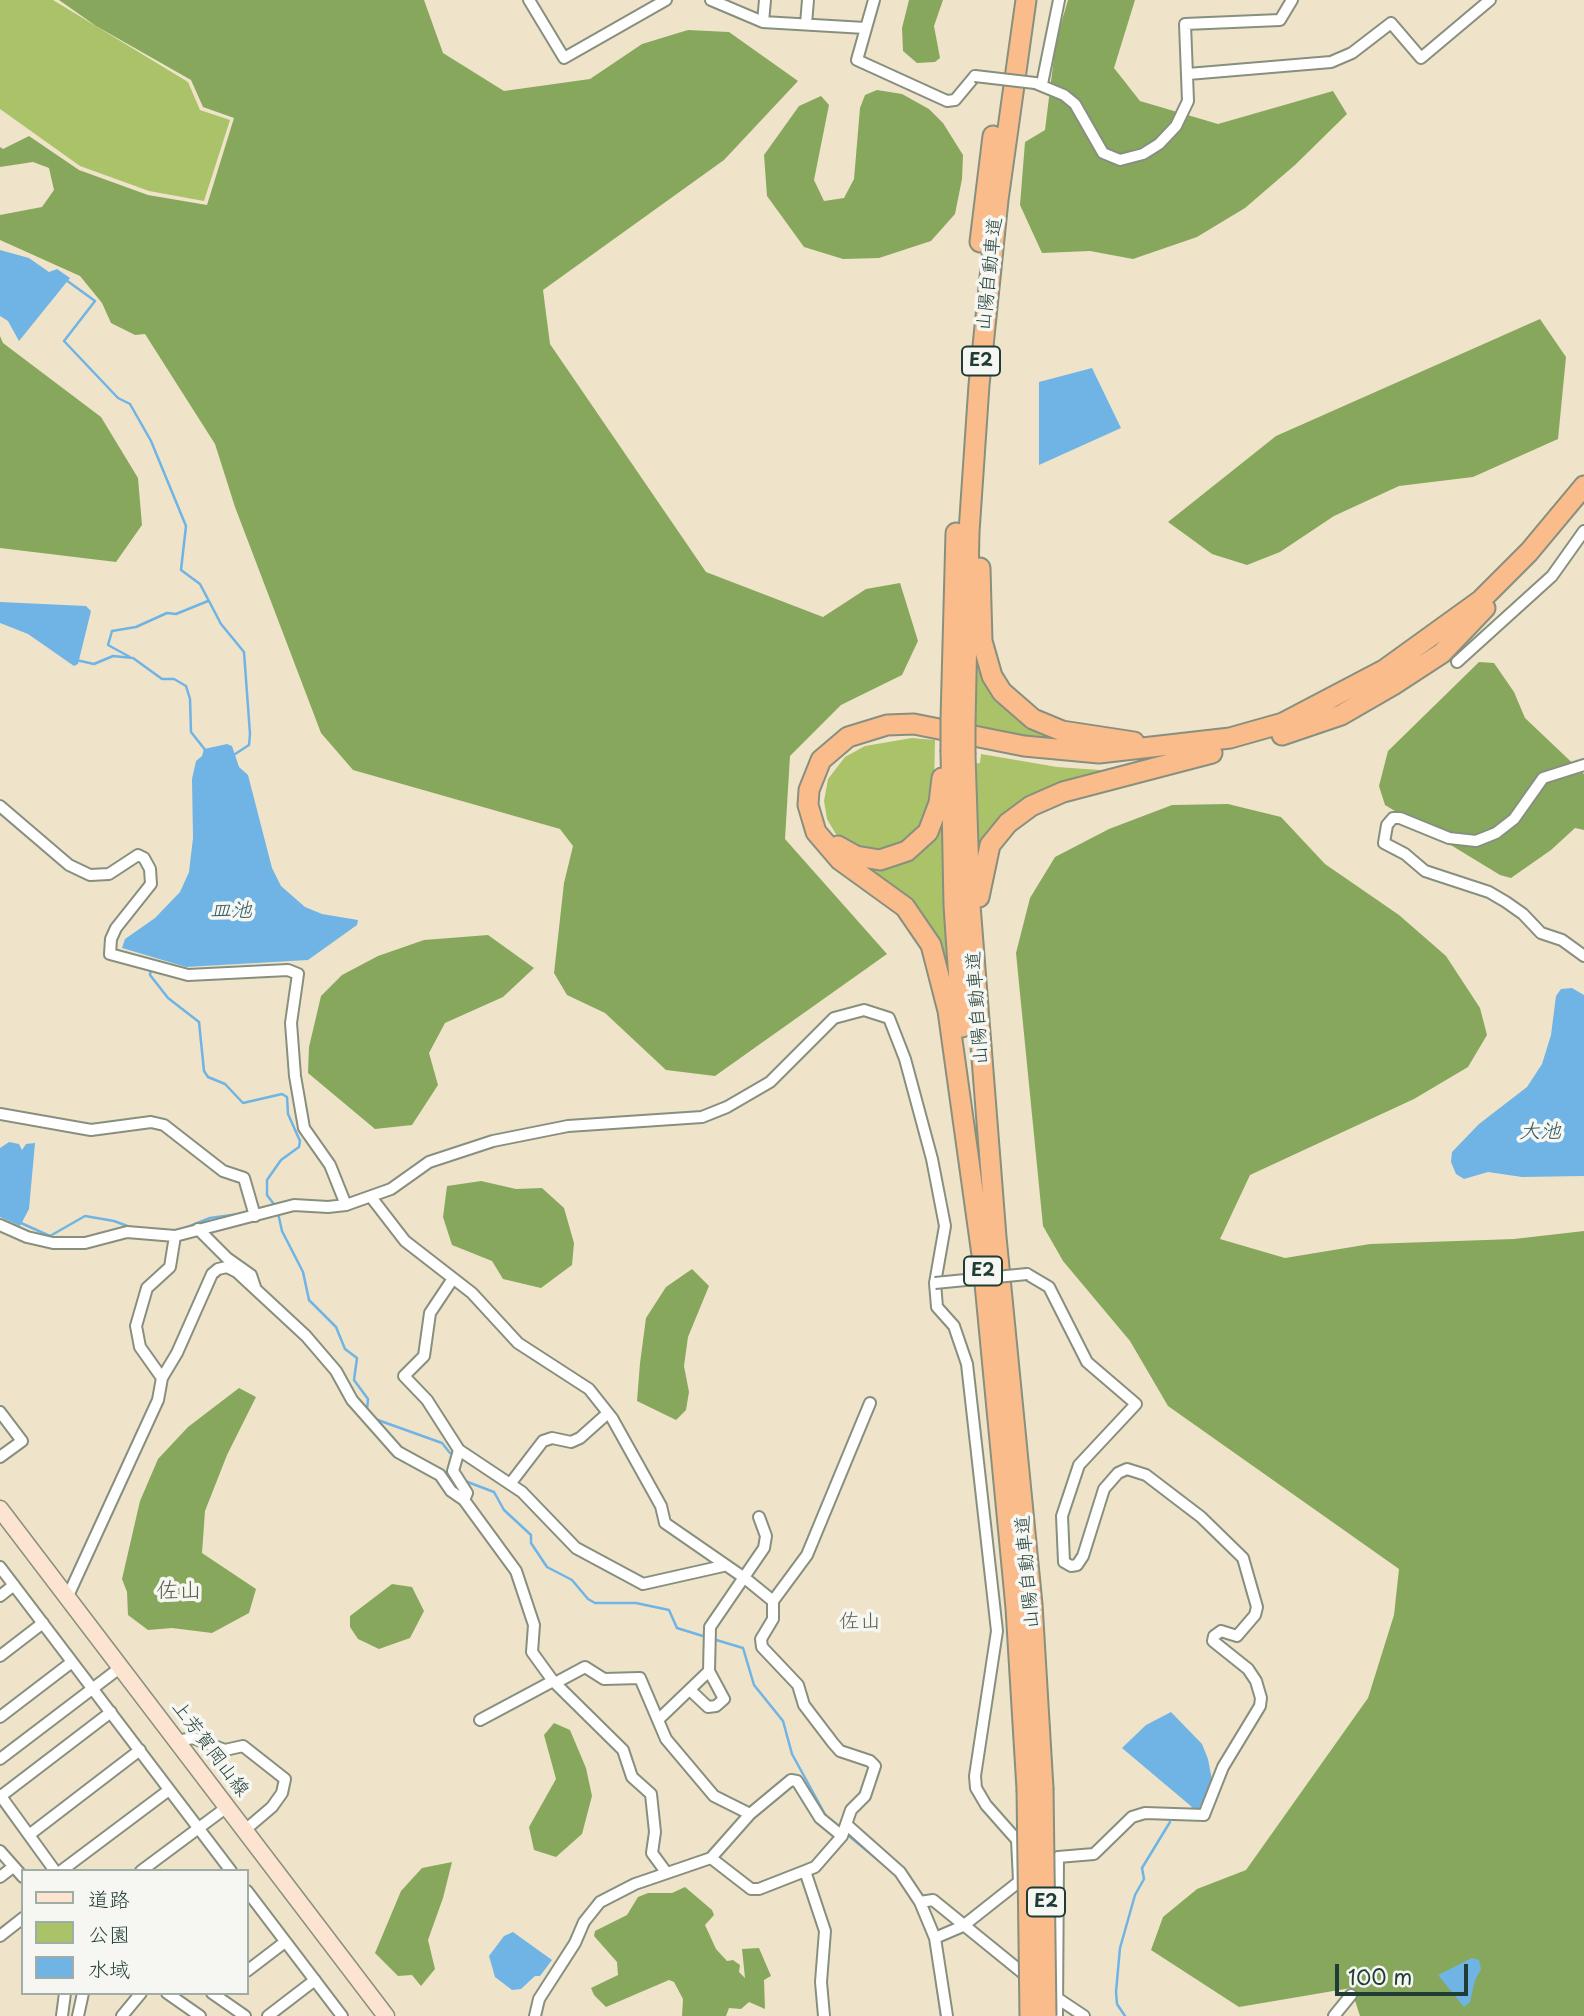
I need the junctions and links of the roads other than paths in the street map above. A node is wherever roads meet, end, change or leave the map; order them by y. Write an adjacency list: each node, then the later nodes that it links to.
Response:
1 (529, 0): 2 (street)
2 (666, 0)
3 (765, 0): 12 (street)
4 (808, 0): 13 (street)
5 (874, 0): 14 (street)
6 (1012, 0): 23 (highway, 山陽自動車道 / E2)
7 (1026, 0): 17 (highway, 山陽自動車道 / E2)
8 (1059, 0): 16 (street)
9 (1292, 0): 15 (street)
10 (1490, 0): 15 (street)
11 (719, 1): 12 (street)
12 (763, 22): 13 (street)
13 (806, 24): 14 (street)
14 (865, 28): 16 (street, bridge)
15 (1188, 74): 16 (street)
16 (1038, 83)
17 (979, 385): 23 (highway, 山陽自動車道 / E2); 24 (highway)
18 (1584, 486): 21 (highway)
19 (1584, 500): 21 (highway)
20 (1584, 531): 22 (street)
21 (1484, 603): 24 (highway)
22 (1457, 662)
23 (958, 721): 25 (highway, 山陽自動車道 / E2, bridge)
24 (1189, 751): 25 (highway); 28 (highway); 37 (highway)
25 (953, 752): 28 (highway, 山陽自動車道 / E2); 37 (highway, 山陽自動車道 / E2)
26 (1584, 765): 29 (street)
27 (0, 806): 32 (street)
28 (974, 946): 73 (highway, 山陽自動車道 / E2)
29 (1584, 956)
30 (0, 1114): 33 (street)
31 (371, 1196): 32 (street); 38 (street); 39 (street)
32 (346, 1205): 33 (street)
33 (254, 1213): 35 (street)
34 (0, 1225): 36 (street)
35 (198, 1229): 36 (street); 40 (street)
36 (175, 1236): 41 (street)
37 (982, 1255): 73 (highway, 山陽自動車道 / E2)
38 (452, 1280): 44 (street); 45 (street)
39 (935, 1283): 83 (street, bridge); 94 (street)
40 (256, 1290): 41 (street); 48 (street)
41 (162, 1378): 56 (street)
42 (870, 1403): 57 (street)
43 (0, 1412): 46 (street)
44 (608, 1413): 47 (street); 51 (street)
45 (458, 1450): 47 (street); 48 (street)
46 (0, 1457)
47 (510, 1484): 51 (street)
48 (464, 1500): 63 (street)
49 (0, 1508): 56 (main road, 上芳賀岡山線)
50 (759, 1517): 53 (street)
51 (723, 1566): 53 (street)
52 (0, 1567): 54 (street)
53 (746, 1579): 57 (street); 62 (street)
54 (14, 1585): 55 (street); 58 (street)
55 (0, 1596)
56 (67, 1598): 61 (main road, 上芳賀岡山線)
57 (773, 1601): 80 (street)
58 (43, 1623): 59 (street); 60 (street)
59 (0, 1657)
60 (72, 1662): 64 (street); 67 (street)
61 (121, 1667): 64 (street); 70 (main road, 上芳賀岡山線)
62 (709, 1671): 65 (street); 65 (street)
63 (555, 1681): 68 (street); 69 (street); 91 (street)
64 (93, 1688): 66 (street); 72 (street)
65 (690, 1690): 68 (street)
66 (111, 1712): 71 (street); 75 (street)
67 (0, 1717)
68 (659, 1719): 77 (street)
69 (480, 1720)
70 (177, 1741): 76 (main road, 上芳賀岡山線); 79 (street)
71 (140, 1750): 74 (street); 81 (street)
72 (0, 1759)
73 (1035, 1788): 112 (highway, 山陽自動車道 / E2, bridge); 124 (highway, 山陽自動車道 / E2, bridge)
74 (169, 1790): 78 (street); 87 (street)
75 (1, 1795): 81 (street)
76 (227, 1807): 78 (street); 79 (main road, 上芳賀岡山線)
77 (750, 1814): 80 (street); 84 (street)
78 (198, 1827): 88 (street); 89 (street)
79 (245, 1830): 120 (main road, 上芳賀岡山線)
80 (844, 1830): 90 (street); 96 (street)
81 (29, 1835): 86 (street)
82 (0, 1851): 85 (street)
83 (1058, 1857): 94 (street); 112 (street)
84 (710, 1858): 90 (street); 91 (street)
85 (13, 1867): 92 (street); 93 (street)
86 (54, 1869)
87 (64, 1869)
88 (144, 1869)
89 (227, 1869)
90 (805, 1871): 122 (street)
91 (666, 1872): 121 (street)
92 (21, 1875)
93 (0, 1877)
94 (1019, 1881): 100 (street)
95 (248, 1892): 97 (street)
96 (920, 1902): 100 (street); 102 (street)
97 (257, 1904): 98 (street); 103 (street)
98 (248, 1911)
99 (21, 1920): 101 (street)
100 (963, 1926): 102 (street); 112 (street)
101 (0, 1936)
102 (935, 1938): 123 (street)
103 (285, 1942): 104 (street); 105 (street)
104 (248, 1970)
105 (315, 1980): 118 (street); 119 (street)
106 (65, 1995): 114 (street)
107 (83, 1995): 115 (street)
108 (139, 1995): 116 (street)
109 (169, 1995): 113 (street)
110 (216, 1995): 117 (street)
111 (1351, 1995): 127 (street)
112 (1052, 2008): 125 (street); 126 (street)
113 (191, 2014)
114 (62, 2016)
115 (78, 2016)
116 (122, 2016)
117 (245, 2016)
118 (268, 2016)
119 (342, 2016)
120 (386, 2016)
121 (535, 2016)
122 (824, 2016)
123 (947, 2016)
124 (1030, 2016)
125 (1057, 2016)
126 (1084, 2016)
127 (1334, 2016)

